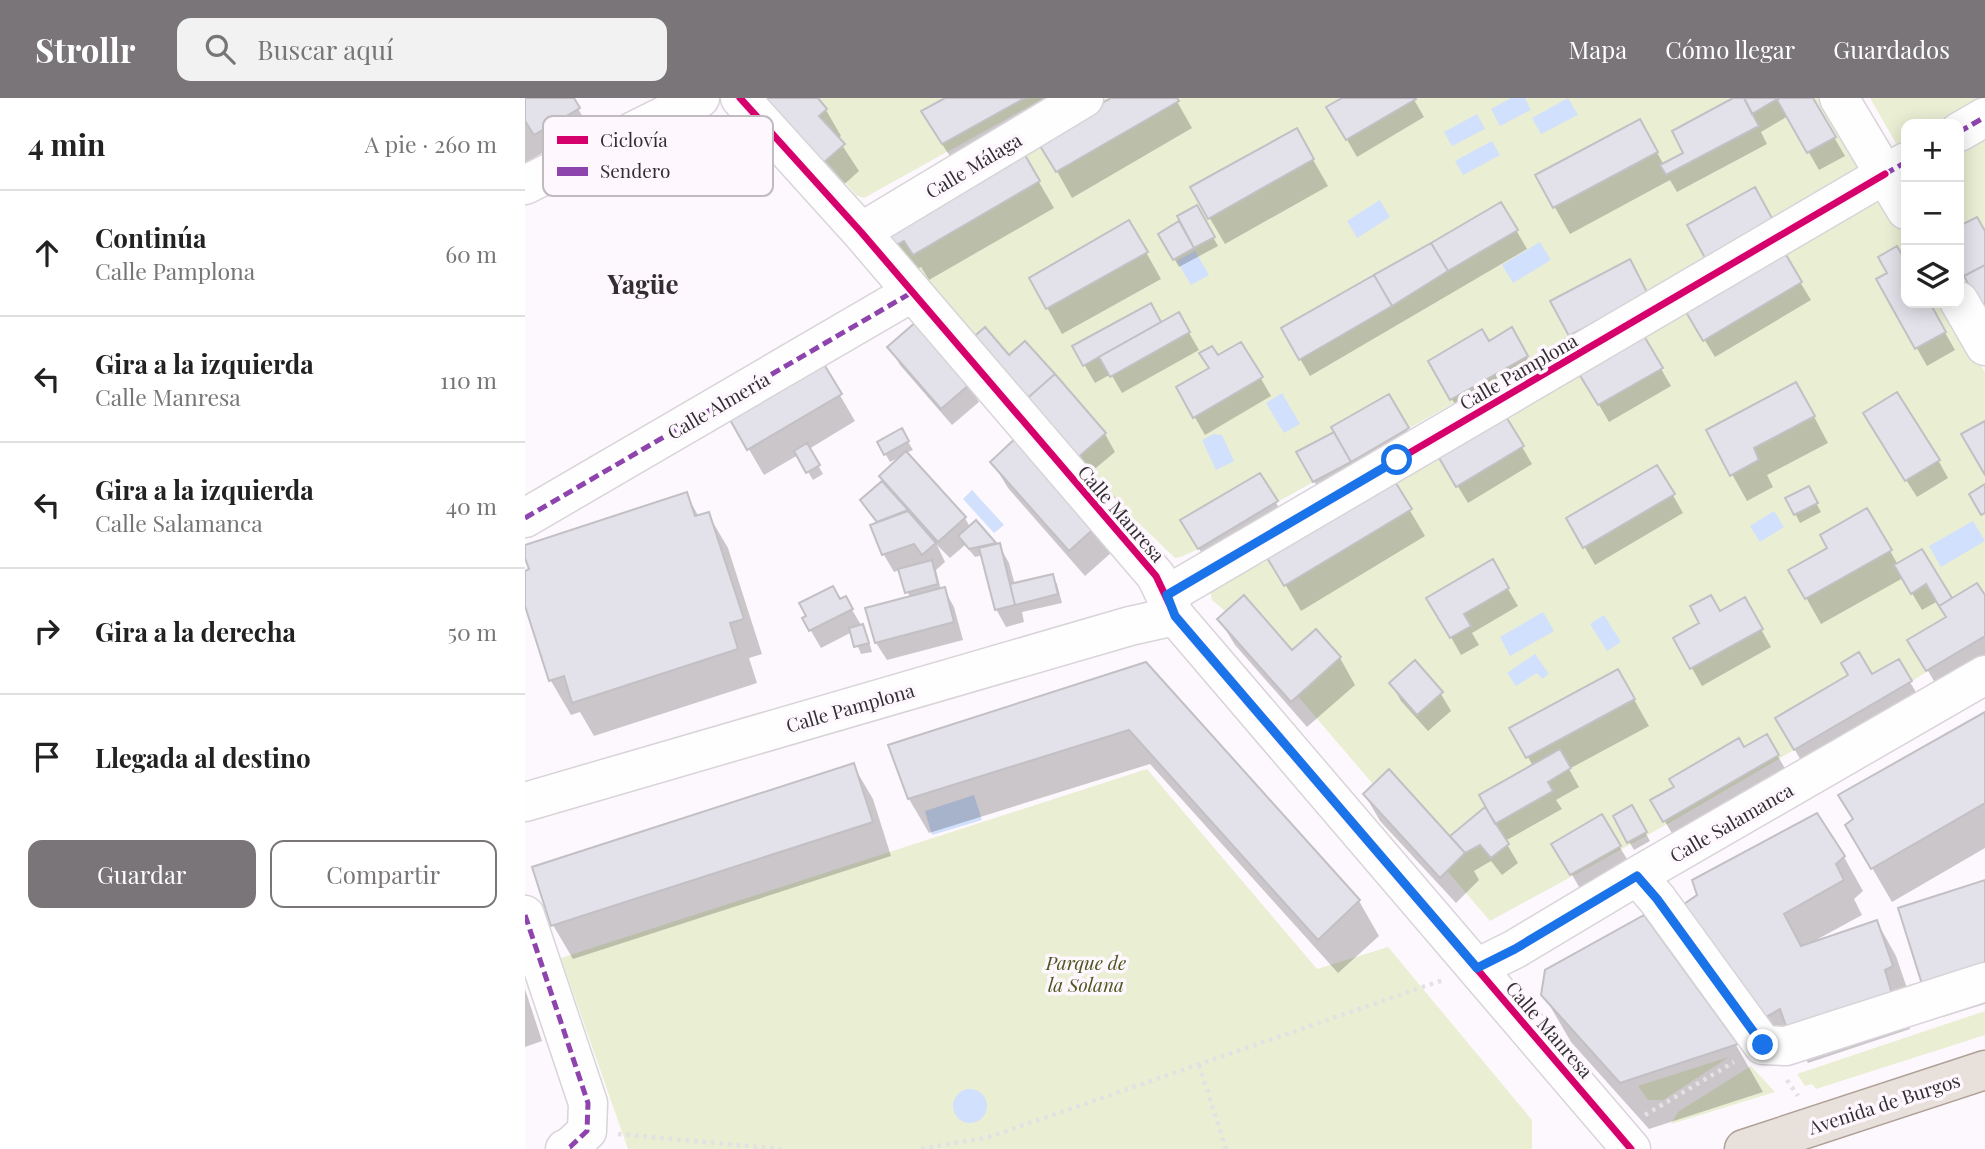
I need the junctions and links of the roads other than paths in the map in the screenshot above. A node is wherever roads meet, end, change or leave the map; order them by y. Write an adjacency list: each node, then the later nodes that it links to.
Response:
1 (700, 98): 5 (street)
2 (740, 98): 6 (street, Calle Manresa)
3 (1084, 98): 14 (street, Calle Málaga)
4 (1839, 98): 10 (street)
5 (664, 116)
6 (756, 116)
7 (1985, 117): 8 (street)
8 (1964, 129)
9 (773, 135): 14 (street, Calle Manresa)
10 (1896, 168): 13 (street); 19 (street, Calle Pamplona)
11 (543, 177): 12 (street)
12 (525, 186)
13 (1901, 189)
14 (861, 232): 15 (street, Calle Manresa)
15 (911, 293): 18 (street, Calle Almería); 19 (street, Calle Manresa)
16 (1963, 308): 17 (street)
17 (1985, 346)
18 (525, 518)
19 (1171, 605): 21 (street, Calle Pamplona); 24 (street, Calle Manresa)
20 (1985, 675): 22 (street, Calle Salamanca)
21 (525, 802)
22 (1637, 876): 24 (street, Calle Salamanca); 25 (street)
23 (525, 915): 27 (street)
24 (1477, 968): 28 (street, Calle Manresa)
25 (1985, 982)
26 (1985, 1070): 29 (main road, Avenida de Burgos)
27 (576, 1140)
28 (1625, 1140)
29 (1744, 1149)

